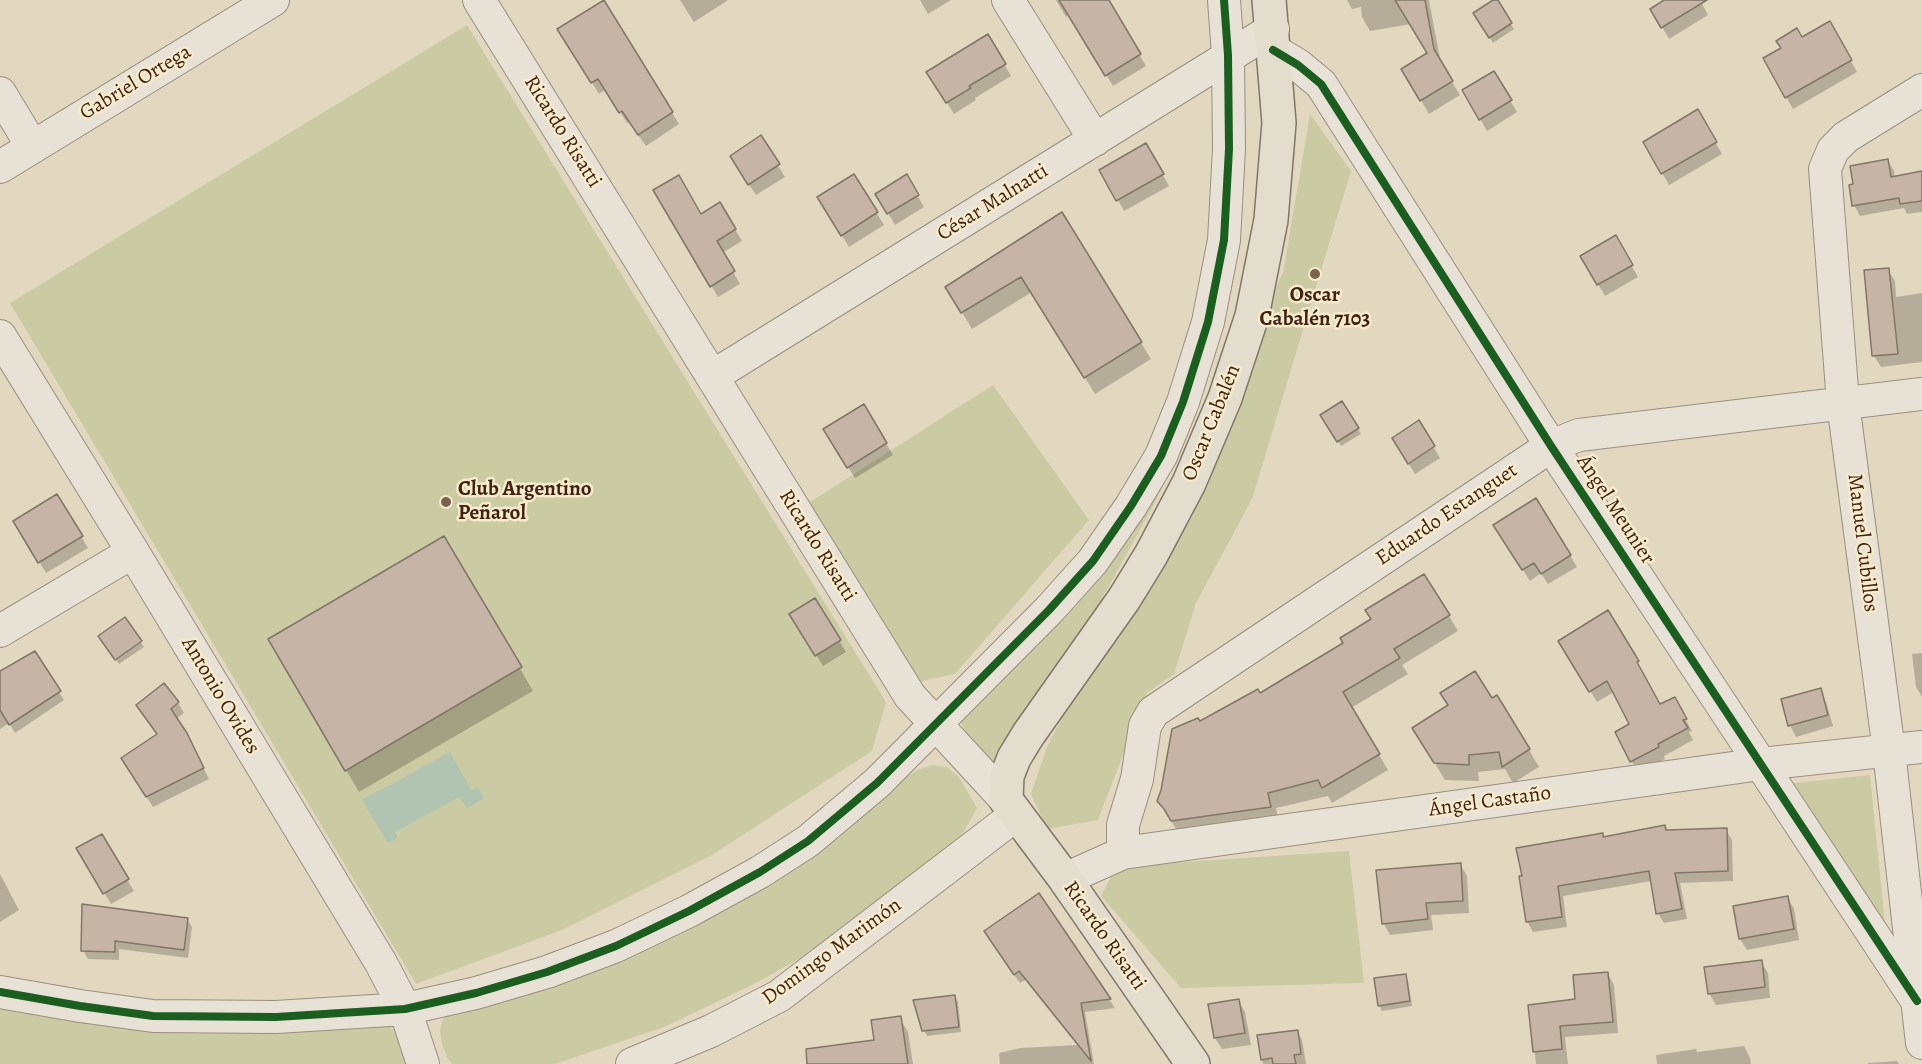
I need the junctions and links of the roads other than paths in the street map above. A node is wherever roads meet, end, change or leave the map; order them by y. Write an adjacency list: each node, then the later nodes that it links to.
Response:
1 (273, 0): 10 (street, Gabriel Ortega)
2 (479, 0): 13 (street, Ricardo Risatti)
3 (1008, 0): 9 (street)
4 (1224, 0): 6 (street)
5 (1272, 26): 6 (street, César Malnatti); 16 (street, Ángel Meunier); 23 (main road, Oscar Cabalén)
6 (1228, 55): 9 (street, César Malnatti); 19 (street)
7 (1922, 90): 15 (street, Manuel Cubillos)
8 (0, 93): 10 (street)
9 (1095, 140): 13 (street, César Malnatti)
10 (32, 146): 11 (street, Gabriel Ortega)
11 (0, 167)
12 (0, 336): 17 (street, Antonio Ovides)
13 (713, 376): 19 (street, Ricardo Risatti)
14 (1922, 394): 15 (street, Eduardo Estanguet)
15 (1843, 403): 16 (street, Eduardo Estanguet); 21 (street, Manuel Cubillos)
16 (1551, 446): 22 (street, Ángel Meunier); 24 (street, Eduardo Estanguet)
17 (133, 552): 18 (street); 28 (street, Antonio Ovides)
18 (0, 631)
19 (936, 725): 23 (street, Ricardo Risatti); 28 (street)
20 (1922, 747): 21 (street, Ángel Castaño)
21 (1889, 751): 22 (street, Ángel Castaño); 27 (street, Manuel Cubillos)
22 (1761, 764): 24 (street, Ángel Castaño); 27 (street, Ángel Meunier)
23 (1012, 807): 25 (main road, Ricardo Risatti); 31 (street, Domingo Marimón)
24 (1123, 853): 25 (street, Ángel Castaño)
25 (1065, 879): 32 (main road, Ricardo Risatti)
26 (0, 992): 28 (street)
27 (1917, 1001): 29 (street, Manuel Cubillos)
28 (405, 1008): 30 (street, Antonio Ovides)
29 (1922, 1043)
30 (423, 1064)
31 (632, 1064)
32 (1193, 1064)

